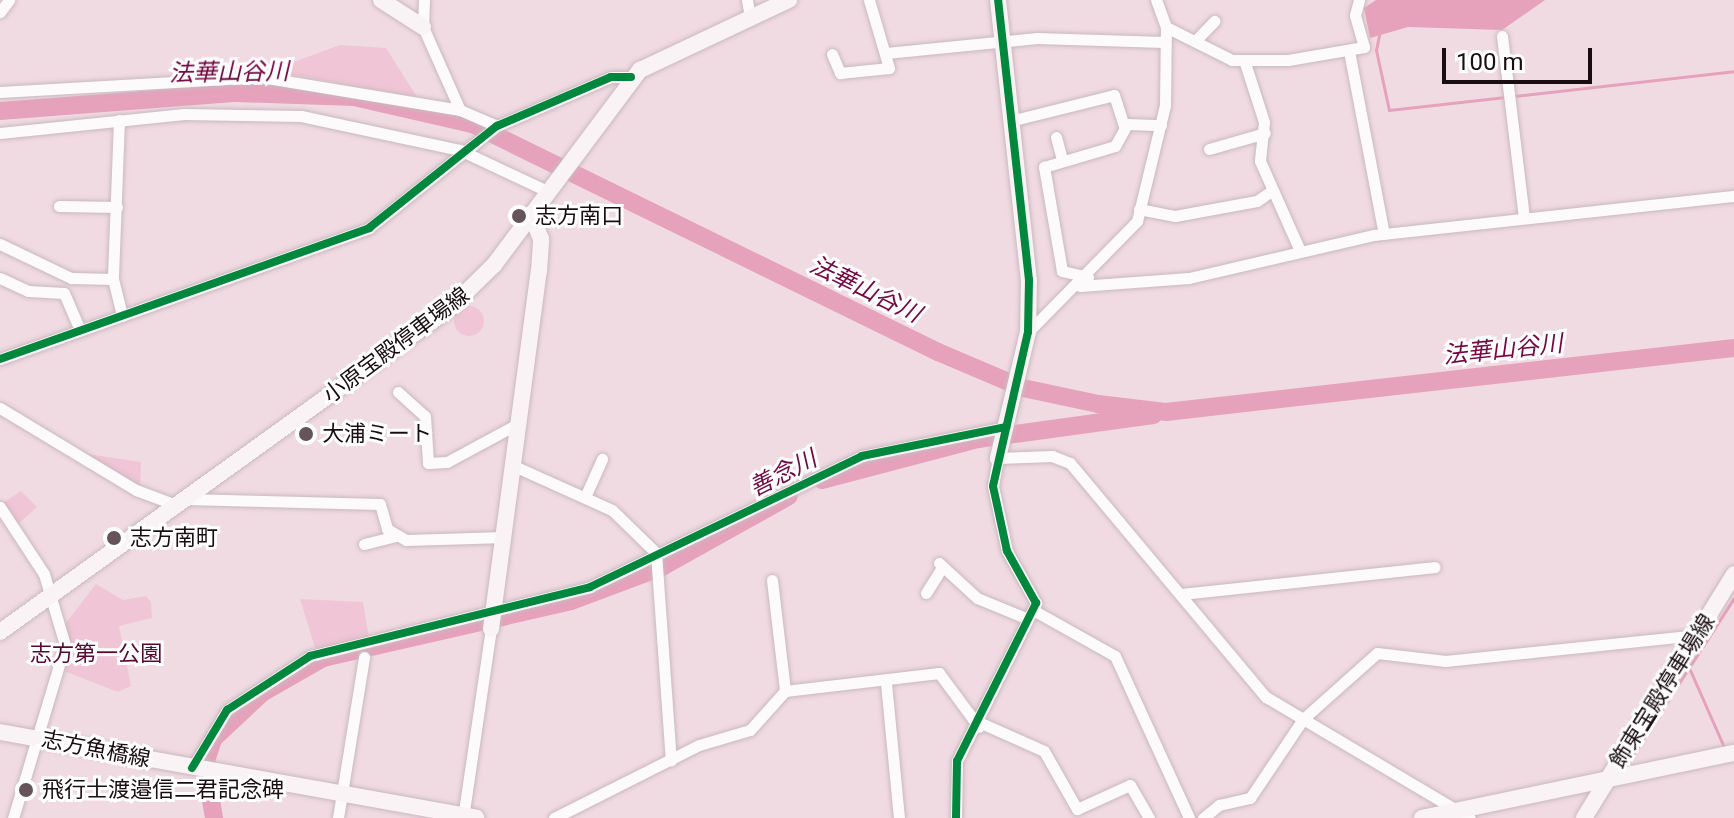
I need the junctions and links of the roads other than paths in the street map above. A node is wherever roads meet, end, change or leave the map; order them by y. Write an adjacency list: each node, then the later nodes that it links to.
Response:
1 (9, 0): 10 (street)
2 (381, 0): 12 (main road)
3 (424, 0): 12 (street)
4 (789, 0): 9 (main road, 小原宝殿停車場線)
5 (869, 0): 19 (street)
6 (998, 0): 15 (main road)
7 (1156, 0): 13 (street)
8 (1359, 0): 18 (street)
9 (748, 8): 22 (main road, 小原宝殿停車場線)
10 (0, 12)
11 (1214, 21): 16 (street)
12 (423, 27): 24 (street)
13 (1166, 27): 16 (street); 17 (street)
14 (1502, 36): 43 (street)
15 (1002, 41): 17 (street); 19 (street); 26 (main road)
16 (1195, 41): 21 (street)
17 (1164, 42): 28 (street)
18 (1349, 51): 21 (street); 44 (street)
19 (886, 53): 20 (street)
20 (832, 54)
21 (1245, 63): 31 (street)
22 (631, 77): 29 (street); 36 (main road, 小原宝殿停車場線)
23 (0, 92): 24 (street)
24 (460, 110): 29 (street)
25 (119, 120): 30 (street); 34 (street); 40 (street)
26 (1010, 121): 27 (street); 52 (main road)
27 (1124, 125): 28 (street); 35 (street)
28 (1161, 125): 41 (street)
29 (497, 126): 34 (street)
30 (0, 133)
31 (1265, 133): 33 (street); 37 (street)
32 (1056, 137): 35 (street)
33 (1209, 149)
34 (467, 153): 36 (street); 50 (street)
35 (1062, 159): 49 (street)
36 (549, 188): 42 (main road, 小原宝殿停車場線)
37 (1273, 190): 41 (street); 46 (street)
38 (1734, 196): 43 (street)
39 (59, 206): 40 (street)
40 (117, 207): 48 (street)
41 (1139, 209): 49 (street)
42 (531, 214): 56 (main road); 62 (main road, 小原宝殿停車場線)
43 (1524, 218): 44 (street)
44 (1384, 234): 46 (street)
45 (0, 244): 48 (street)
46 (1300, 251): 49 (street)
47 (0, 278): 51 (street)
48 (113, 279): 50 (street)
49 (1084, 282): 52 (street)
50 (122, 316): 51 (street)
51 (80, 330): 53 (street)
52 (1028, 332): 57 (main road)
53 (0, 359)
54 (398, 392): 56 (street)
55 (0, 408): 62 (street)
56 (519, 423): 60 (main road)
57 (1006, 428): 58 (main road); 67 (street)
58 (1000, 453): 72 (street); 75 (street)
59 (602, 459): 61 (street)
60 (514, 466): 61 (street); 65 (main road)
61 (585, 497): 67 (street)
62 (180, 502): 64 (street); 73 (main road, 小原宝殿停車場線)
63 (0, 507): 73 (street)
64 (396, 536): 65 (street); 66 (street)
65 (505, 537): 74 (main road)
66 (364, 544)
67 (656, 561): 74 (street); 87 (street)
68 (1435, 567): 72 (street)
69 (1734, 574): 78 (main road, 飾東宝殿停車場線)
70 (772, 580): 81 (street)
71 (926, 593): 75 (street)
72 (1182, 594): 82 (street)
73 (52, 596): 77 (main road, 小原宝殿停車場線); 85 (street)
74 (493, 611): 76 (main road); 88 (street)
75 (1030, 614): 83 (street); 99 (street)
76 (491, 629): 92 (street)
77 (0, 632)
78 (1696, 635): 82 (street); 89 (main road, 飾東宝殿停車場線)
79 (364, 657): 90 (street)
80 (886, 683): 81 (street); 83 (street); 96 (street)
81 (785, 691): 87 (street)
82 (1303, 719): 91 (street); 100 (street)
83 (980, 725): 97 (street); 98 (street)
84 (0, 732): 85 (main road, 志方魚橋線)
85 (39, 738): 88 (main road, 志方魚橋線); 93 (street)
86 (1734, 753): 89 (main road, 飾東宝殿停車場線)
87 (671, 760): 95 (street)
88 (196, 768): 90 (main road, 志方魚橋線)
89 (1615, 778): 91 (main road); 102 (main road)
90 (344, 793): 92 (main road, 志方魚橋線); 94 (street)
91 (1464, 814): 101 (main road)
92 (468, 817)
93 (13, 818)
94 (338, 818)
95 (554, 818)
96 (899, 818)
97 (956, 818)
98 (1149, 818)
99 (1189, 818)
100 (1203, 818)
101 (1422, 818)
102 (1584, 818)

